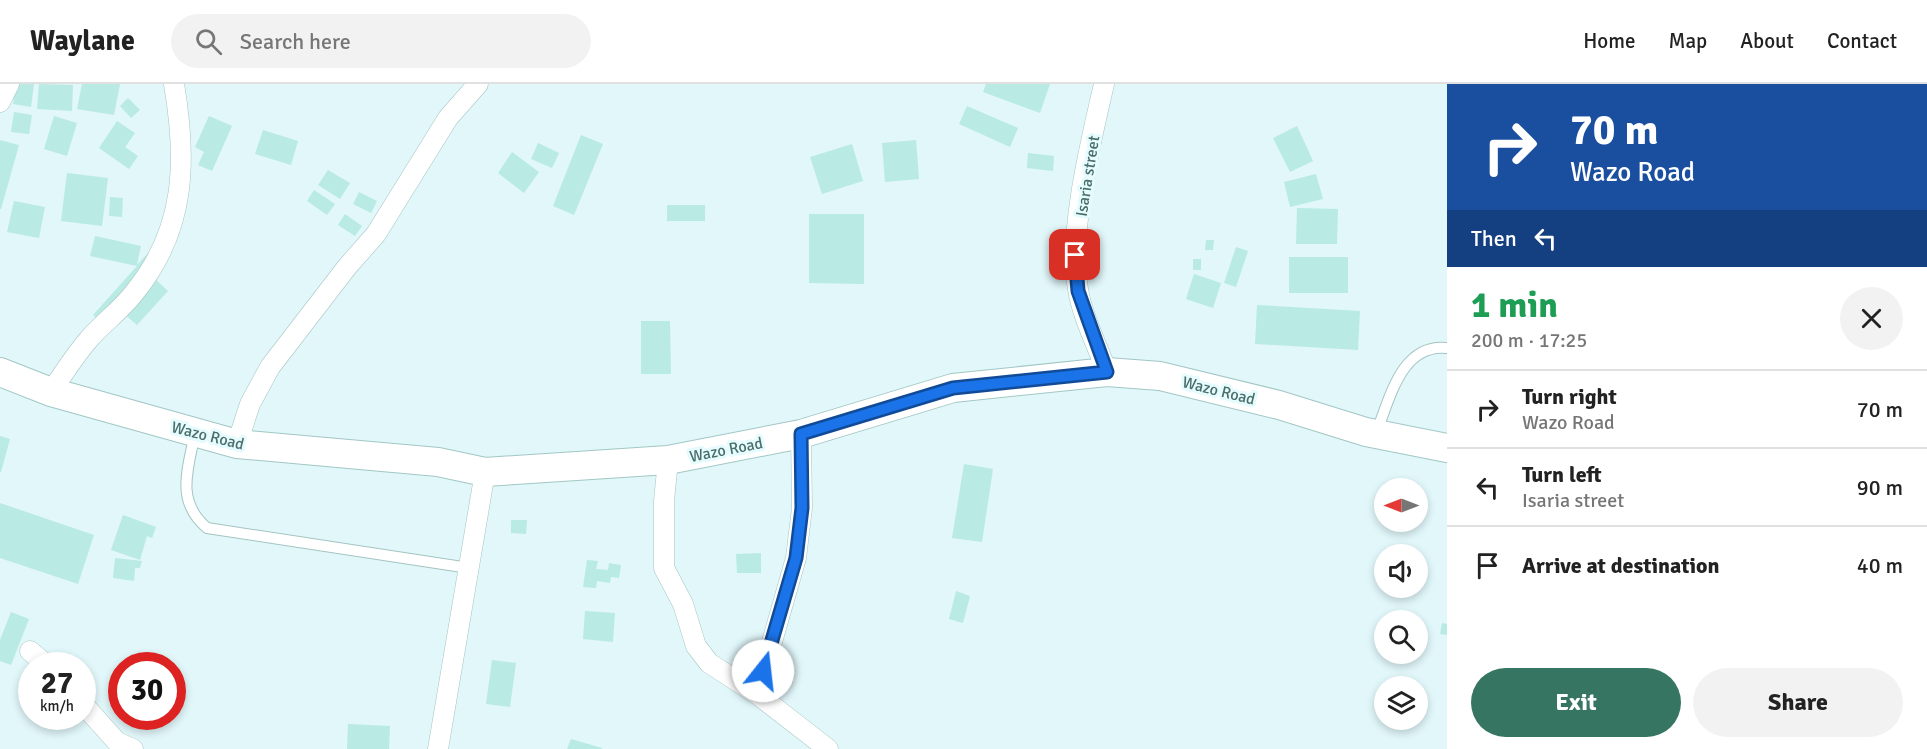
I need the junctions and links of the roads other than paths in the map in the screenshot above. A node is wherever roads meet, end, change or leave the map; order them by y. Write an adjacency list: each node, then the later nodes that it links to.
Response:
1 (9, 84): 5 (street)
2 (174, 84): 9 (street)
3 (478, 84): 13 (street)
4 (1104, 84): 8 (street, Isaria street)
5 (0, 102)
6 (1447, 348): 12 (lane)
7 (0, 372): 9 (main road, Wazo Road)
8 (1107, 372): 11 (main road, Wazo Road); 12 (main road, Wazo Road)
9 (51, 392): 10 (main road, Wazo Road)
10 (195, 433): 13 (main road, Wazo Road); 17 (lane)
11 (801, 434): 15 (main road, Wazo Road); 18 (street)
12 (1376, 434): 14 (main road, Wazo Road)
13 (237, 444): 16 (main road, Wazo Road)
14 (1447, 448)
15 (668, 460): 16 (main road, Wazo Road); 18 (street)
16 (485, 471): 17 (street)
17 (469, 568): 21 (street)
18 (757, 694): 22 (street)
19 (96, 719): 20 (street)
20 (133, 749)
21 (438, 749)
22 (828, 749)

